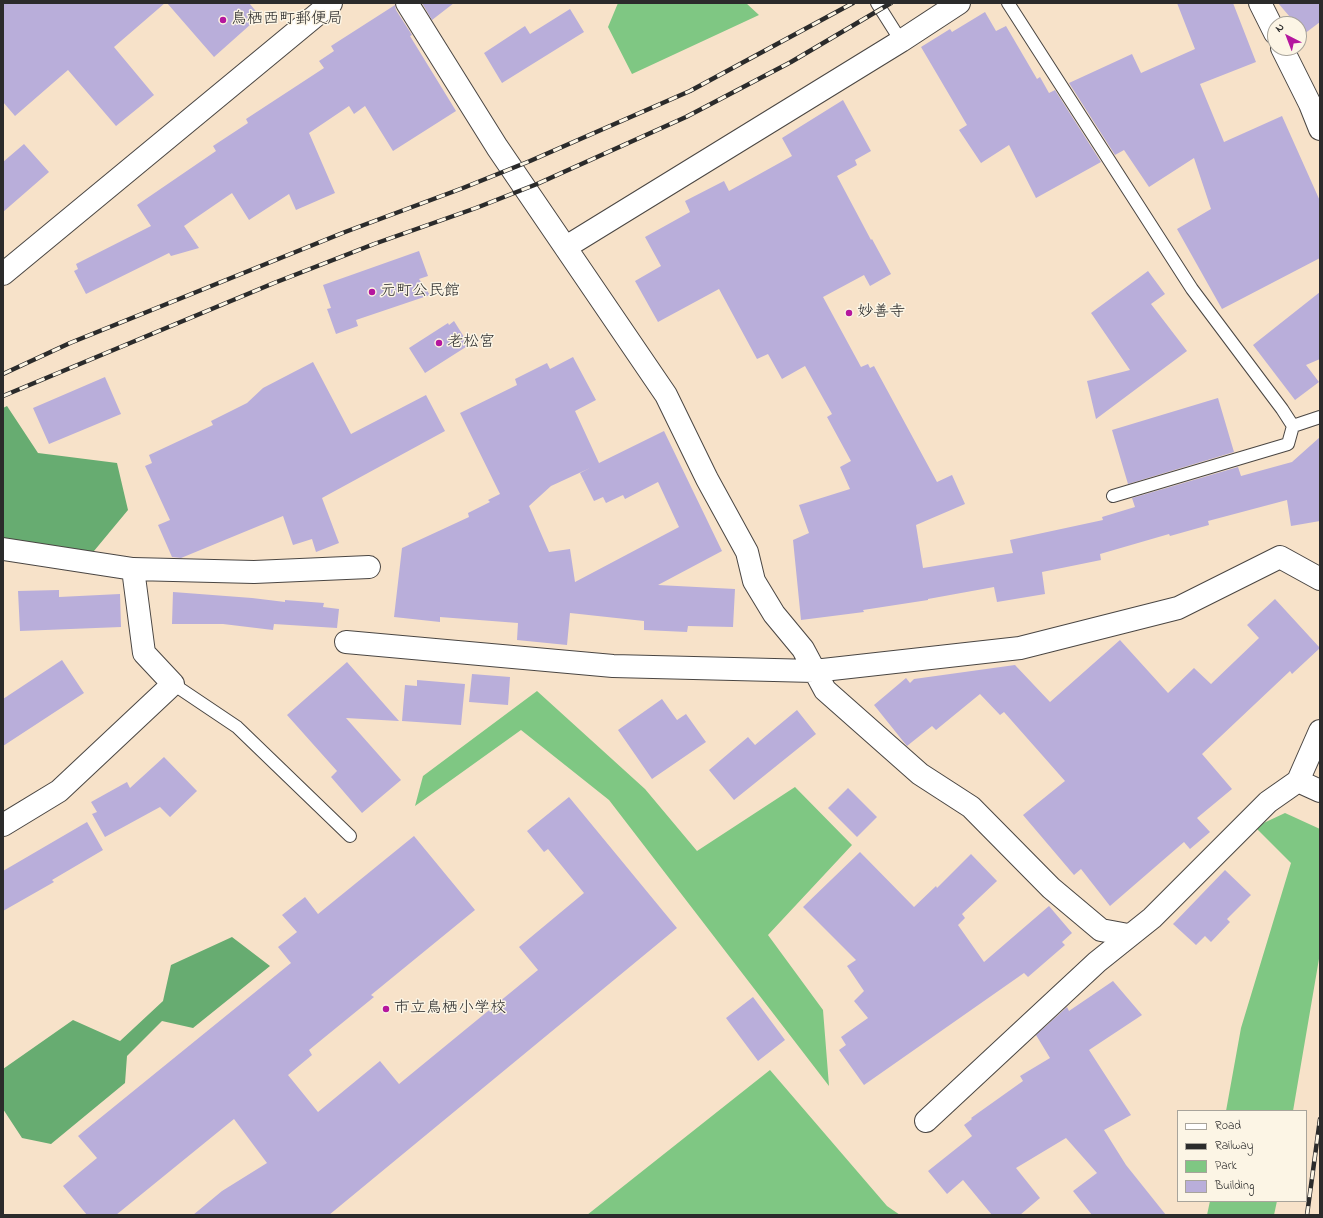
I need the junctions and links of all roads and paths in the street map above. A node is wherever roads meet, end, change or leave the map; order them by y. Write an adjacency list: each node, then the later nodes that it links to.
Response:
1 (331, 3): 13 (street)
2 (407, 3): 12 (street)
3 (877, 3): 8 (lane)
4 (958, 3): 8 (street)
5 (1008, 3): 15 (lane)
6 (1260, 3): 7 (street)
7 (1267, 17)
8 (901, 41): 12 (street)
9 (1287, 56): 10 (street)
10 (1315, 100): 11 (street)
11 (1320, 129)
12 (566, 247): 22 (street)
13 (3, 274)
14 (1320, 417): 15 (lane)
15 (1293, 426): 16 (lane)
16 (1113, 496)
17 (3, 549): 19 (street)
18 (369, 566): 19 (street)
19 (133, 569): 23 (street)
20 (1320, 579): 22 (street)
21 (346, 642): 22 (street)
22 (814, 671): 29 (street)
23 (173, 684): 27 (street); 28 (lane)
24 (1320, 731): 25 (street)
25 (1298, 781): 26 (street); 29 (street)
26 (1320, 791)
27 (3, 825)
28 (350, 836)
29 (1128, 936): 30 (street)
30 (926, 1120)

